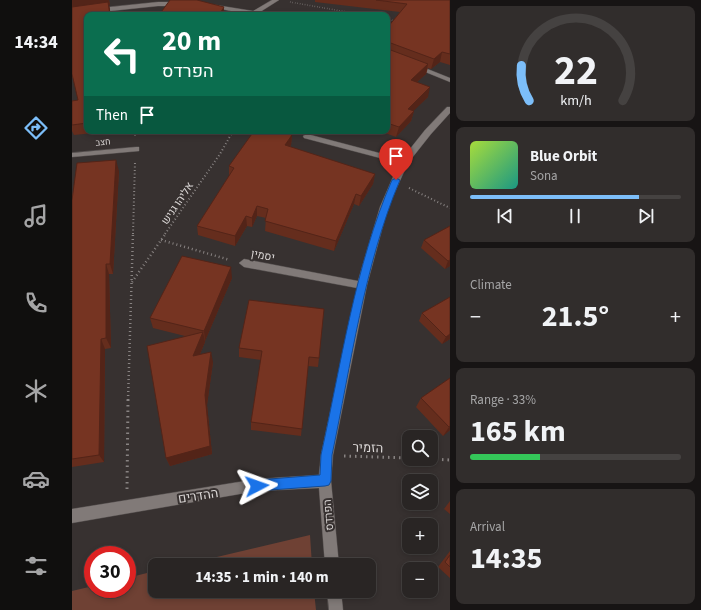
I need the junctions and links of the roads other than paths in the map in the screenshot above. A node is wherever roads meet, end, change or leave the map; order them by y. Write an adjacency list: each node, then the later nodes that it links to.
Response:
1 (276, 0): 6 (street)
2 (159, 2): 3 (street); 7 (street)
3 (184, 4)
4 (206, 5): 5 (street)
5 (243, 12)
6 (257, 12)
7 (72, 13)
8 (406, 63): 9 (street)
9 (450, 80)
10 (450, 109): 14 (street, הפרדס)
11 (307, 136): 14 (street)
12 (136, 149): 13 (street, חצב)
13 (72, 155)
14 (404, 162): 16 (street, הפרדס)
15 (244, 264): 16 (street, יסמין)
16 (362, 285): 17 (street, הפרדס)
17 (325, 481): 18 (street, ההדרים); 19 (street, הפרדס)
18 (72, 516)
19 (331, 558)
20 (335, 598): 21 (street)
21 (336, 610)

